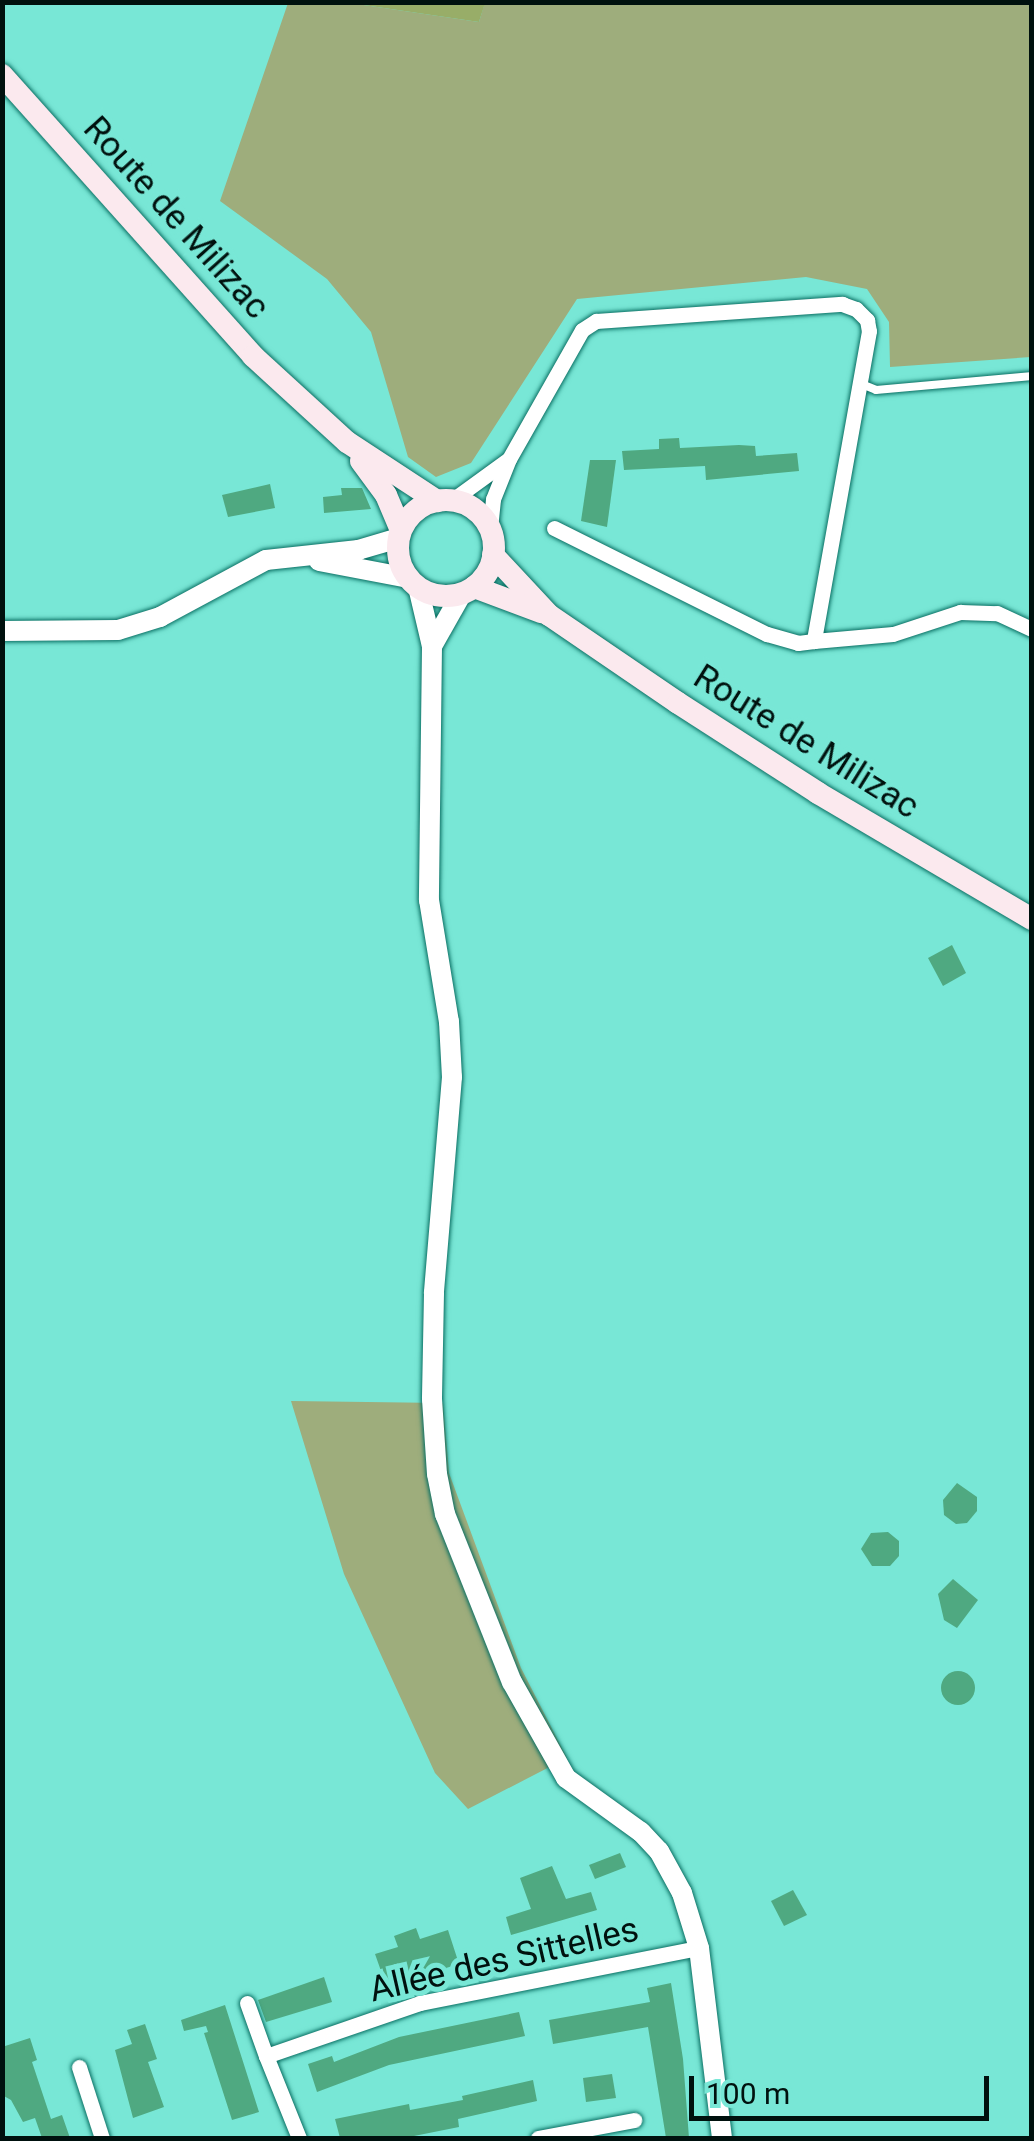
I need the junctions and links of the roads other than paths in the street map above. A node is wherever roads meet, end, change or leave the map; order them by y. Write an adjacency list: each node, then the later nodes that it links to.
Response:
1 (2, 74): 4 (main road, Route de Milizac)
2 (1032, 376): 3 (lane)
3 (859, 384): 5 (street); 17 (street)
4 (347, 442): 6 (main road, Route de Milizac); 9 (main road, Route de Milizac)
5 (509, 459): 6 (street); 7 (street)
6 (444, 501): 7 (main road); 9 (main road)
7 (490, 528): 10 (main road)
8 (554, 528): 17 (street)
9 (399, 533): 11 (street); 12 (main road)
10 (493, 556): 13 (main road); 14 (main road, Route de Milizac)
11 (298, 557): 12 (street); 16 (street)
12 (413, 583): 13 (main road); 18 (street)
13 (468, 590): 14 (main road, Route de Milizac); 18 (street)
14 (549, 615): 19 (main road, Route de Milizac)
15 (1032, 628): 17 (street)
16 (2, 631)
17 (814, 641)
18 (432, 646): 20 (street)
19 (1032, 919)
20 (699, 1948): 22 (street, Allée des Sittelles); 28 (street)
21 (247, 2003): 22 (street)
22 (266, 2056): 26 (street)
23 (78, 2067): 25 (street)
24 (634, 2120): 27 (street)
25 (102, 2138)
26 (299, 2138)
27 (538, 2138)
28 (722, 2138)

